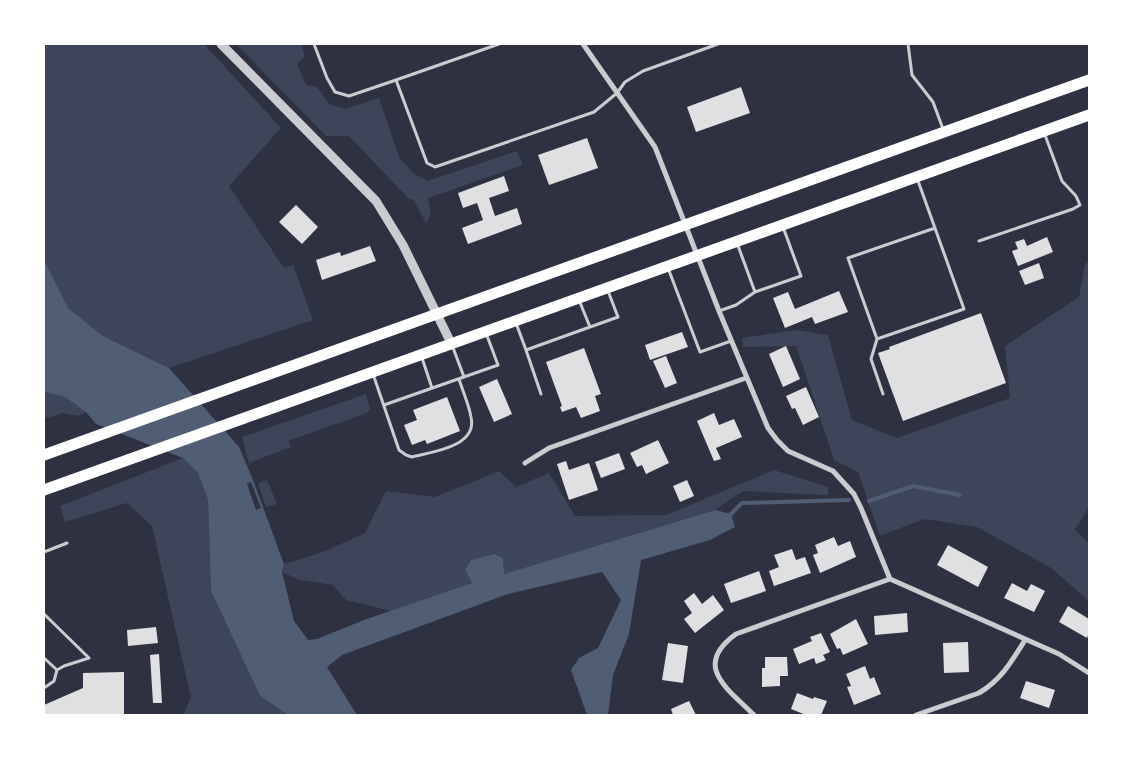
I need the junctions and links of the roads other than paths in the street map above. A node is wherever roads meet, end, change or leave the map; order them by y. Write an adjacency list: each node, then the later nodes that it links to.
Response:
1 (221, 44): 25 (street)
2 (314, 44): 7 (lane)
3 (499, 44): 7 (lane)
4 (583, 44): 9 (street)
5 (718, 44): 9 (lane)
6 (908, 44): 11 (lane)
7 (396, 80): 9 (lane)
8 (1089, 80): 11 (highway)
9 (617, 93): 14 (street)
10 (1089, 115): 12 (highway)
11 (944, 132): 14 (highway)
12 (1044, 132): 13 (highway); 17 (lane)
13 (917, 178): 15 (highway); 16 (lane)
14 (686, 224): 19 (street); 25 (highway)
15 (783, 226): 18 (highway); 22 (lane)
16 (935, 228): 29 (lane); 29 (lane)
17 (979, 241)
18 (736, 243): 19 (highway); 22 (lane)
19 (698, 257): 20 (highway); 24 (street)
20 (668, 268): 21 (highway); 30 (lane)
21 (608, 289): 23 (highway); 27 (lane)
22 (754, 292): 24 (lane)
23 (579, 299): 26 (highway); 27 (lane)
24 (719, 311): 30 (street)
25 (436, 314): 31 (street); 42 (highway)
26 (515, 322): 28 (highway); 32 (lane)
27 (590, 327): 32 (lane)
28 (486, 332): 31 (highway); 35 (lane)
29 (877, 339): 40 (lane)
30 (732, 341): 36 (street)
31 (452, 345): 33 (highway); 35 (lane)
32 (526, 350): 39 (lane)
33 (421, 356): 34 (highway); 38 (lane)
34 (373, 373): 41 (lane); 44 (highway)
35 (464, 377): 37 (lane)
36 (746, 378): 43 (street); 47 (street)
37 (458, 379): 38 (lane); 41 (lane)
38 (432, 388): 41 (lane)
39 (541, 394)
40 (883, 394)
41 (384, 405)
42 (44, 455)
43 (525, 463)
44 (44, 490)
45 (67, 543): 46 (lane)
46 (44, 552)
47 (890, 579): 49 (street); 54 (street)
48 (44, 614): 51 (lane)
49 (1025, 640): 52 (street); 55 (street)
50 (44, 658): 51 (lane)
51 (57, 670): 53 (lane)
52 (1089, 673)
53 (44, 688)
54 (754, 715)
55 (916, 715)

